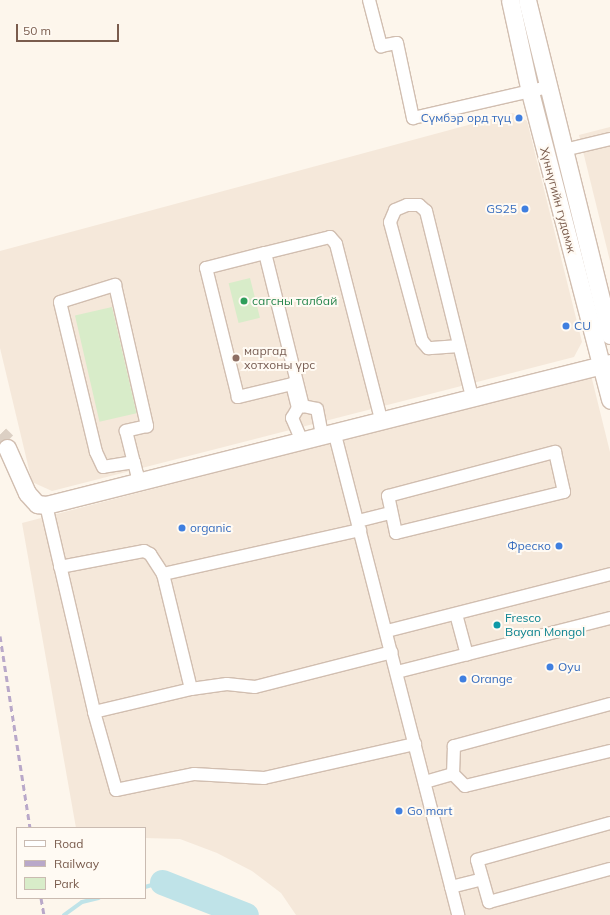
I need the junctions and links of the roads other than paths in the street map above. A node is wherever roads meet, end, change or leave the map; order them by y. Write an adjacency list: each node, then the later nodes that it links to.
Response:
1 (369, 0): 5 (street)
2 (510, 0): 5 (main road, Хүннүгийн гудамж)
3 (527, 0): 4 (main road, Хүннүгийн гудамж)
4 (548, 87): 5 (street); 7 (main road, Хүннүгийн гудамж)
5 (530, 92): 11 (main road, Хүннүгийн гудамж)
6 (610, 139): 7 (street)
7 (564, 150): 9 (main road, Хүннүгийн гудамж)
8 (265, 252): 14 (street); 15 (street); 16 (street)
9 (610, 335)
10 (459, 346): 10 (street); 12 (street)
11 (606, 364): 12 (main road); 13 (main road, Хүннүгийн гудамж)
12 (472, 397): 14 (main road)
13 (610, 400)
14 (381, 419): 15 (main road)
15 (328, 432): 16 (main road); 22 (street)
16 (301, 439): 19 (main road)
17 (7, 448): 20 (main road)
18 (134, 462): 18 (street); 19 (street)
19 (138, 482): 20 (main road)
20 (46, 505): 23 (street)
21 (391, 513): 21 (street); 22 (street)
22 (359, 525): 24 (street); 28 (street)
23 (60, 567): 24 (street); 34 (street)
24 (163, 574): 32 (street)
25 (610, 574): 26 (street)
26 (456, 614): 28 (street); 30 (street)
27 (610, 618): 30 (street)
28 (387, 631): 29 (street)
29 (392, 652): 31 (street); 32 (street)
30 (468, 655): 31 (street)
31 (398, 672): 35 (street)
32 (191, 689): 34 (street)
33 (610, 704): 37 (street)
34 (94, 712): 35 (street)
35 (416, 744): 38 (street)
36 (610, 751): 37 (street)
37 (453, 774): 38 (street)
38 (425, 782): 42 (street)
39 (610, 823): 41 (street)
40 (610, 869): 41 (street)
41 (482, 879): 42 (street)
42 (451, 887): 43 (street)
43 (458, 915)

